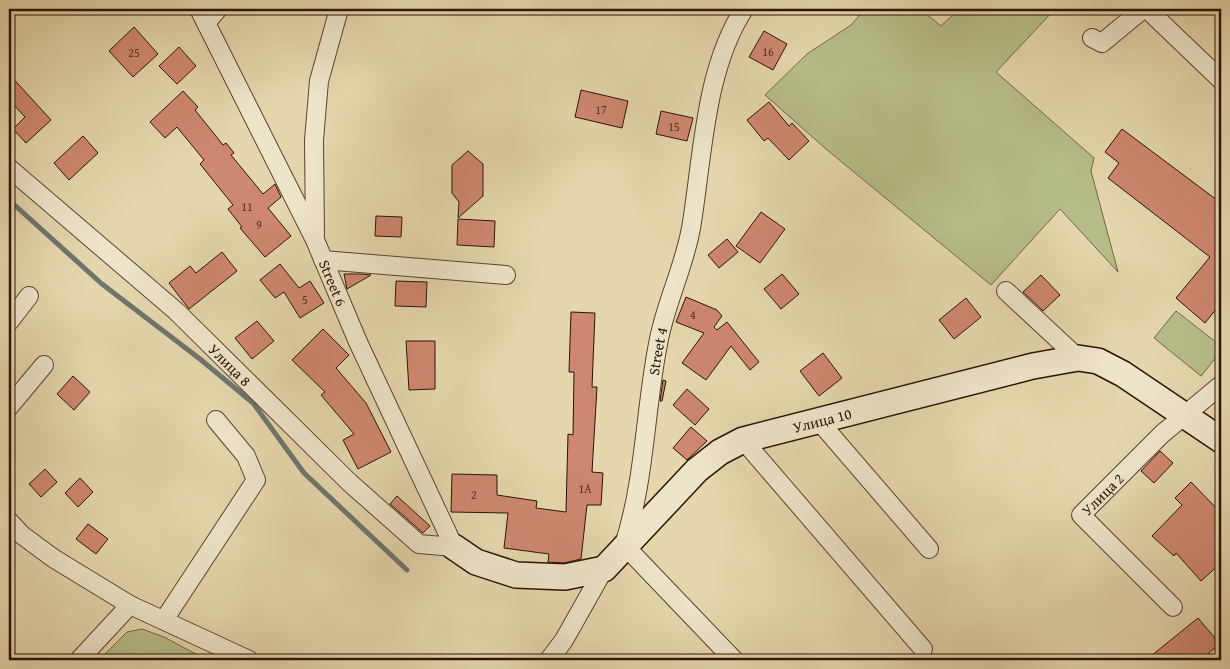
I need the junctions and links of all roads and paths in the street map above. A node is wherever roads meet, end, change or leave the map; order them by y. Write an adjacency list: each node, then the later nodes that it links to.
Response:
1 (194, 9): 5 (street, Street 6)
2 (339, 9): 9 (street)
3 (744, 9): 25 (street, Street 4)
4 (1145, 9): 6 (street); 7 (street)
5 (210, 12): 9 (street, Street 6)
6 (1092, 38)
7 (1221, 80)
8 (9, 168): 26 (street, Улица 8)
9 (315, 240): 10 (street, Street 6)
10 (323, 260): 11 (street); 26 (street, Street 6)
11 (506, 275)
12 (1006, 291): 15 (street)
13 (29, 296): 14 (street)
14 (9, 322)
15 (1078, 358): 19 (street, Улица 10); 21 (street, Улица 10)
16 (44, 365): 18 (street)
17 (1221, 386): 19 (street, Улица 2)
18 (9, 408)
19 (1187, 416): 23 (street, Улица 10); 30 (street, Улица 2)
20 (216, 420): 31 (street)
21 (818, 420): 22 (street, Улица 10); 27 (street)
22 (742, 440): 25 (street, Улица 10); 32 (street)
23 (1221, 440)
24 (9, 521): 29 (street)
25 (624, 545): 28 (street, Улица 10); 36 (street)
26 (454, 547): 28 (street)
27 (929, 548)
28 (604, 569): 35 (street)
29 (130, 605): 31 (street); 33 (street)
30 (1173, 607)
31 (164, 620): 34 (street)
32 (923, 649)
33 (79, 660)
34 (249, 660)
35 (549, 660)
36 (734, 660)

